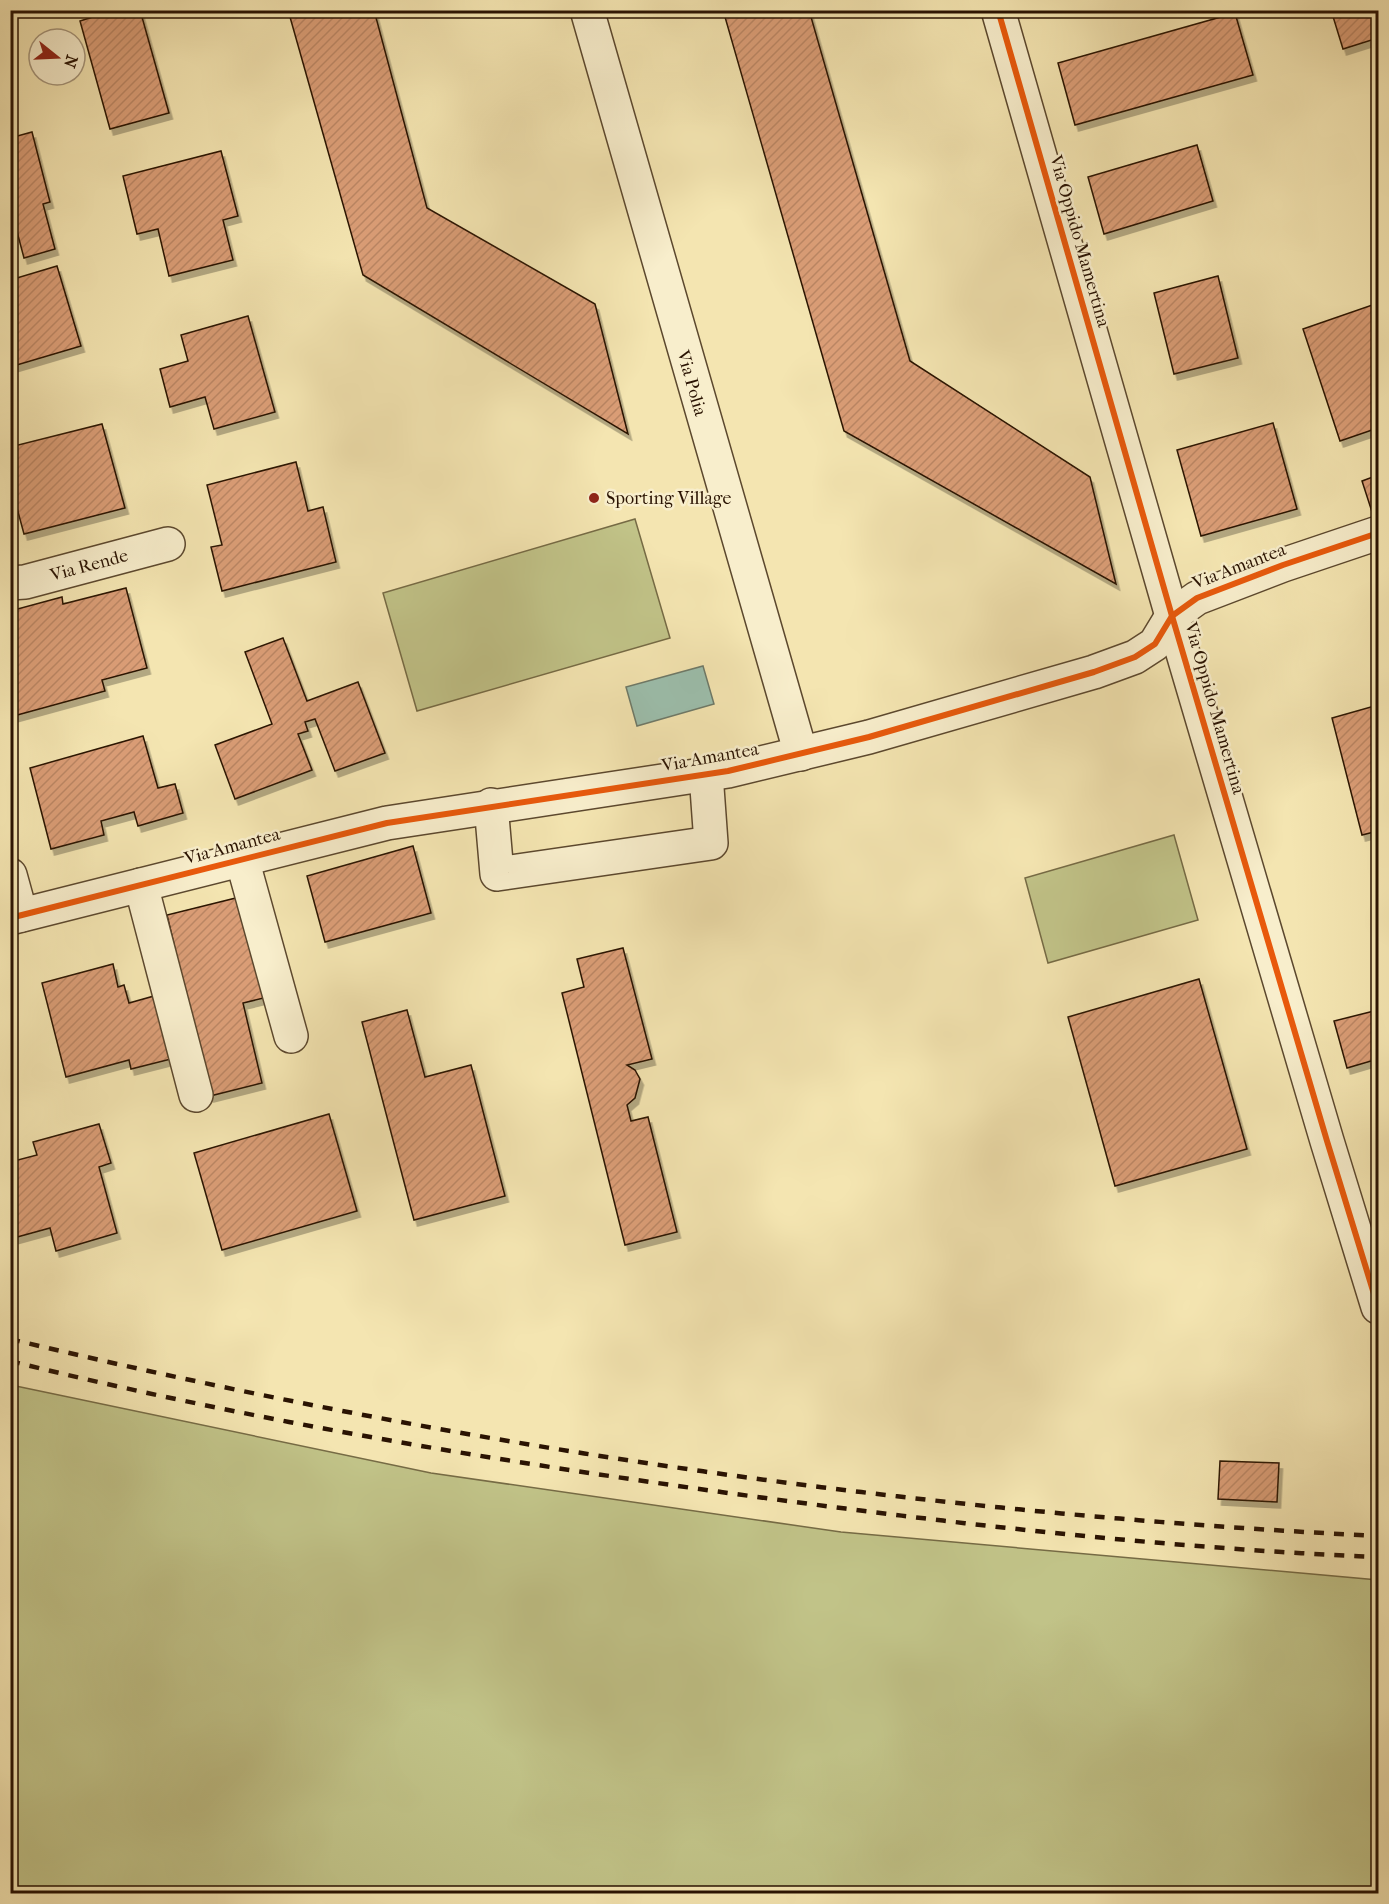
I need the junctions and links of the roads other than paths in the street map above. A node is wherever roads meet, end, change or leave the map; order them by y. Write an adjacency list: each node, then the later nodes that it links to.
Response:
1 (587, 10): 7 (street, Via Polia)
2 (998, 10): 6 (street, Via Oppido Mamertina)
3 (1378, 533): 6 (street, Via Amantea)
4 (168, 544): 5 (street, Via Rende)
5 (10, 583)
6 (1172, 616): 7 (street, Via Amantea); 16 (street, Via Oppido Mamertina)
7 (801, 754): 8 (street, Via Amantea)
8 (706, 774): 9 (street, Via Amantea); 9 (street)
9 (491, 805): 10 (street, Via Amantea)
10 (243, 859): 12 (street, Via Amantea); 14 (street)
11 (10, 875): 13 (street)
12 (141, 885): 13 (street, Via Amantea); 15 (street)
13 (16, 917)
14 (291, 1036)
15 (196, 1095)
16 (1378, 1307)

